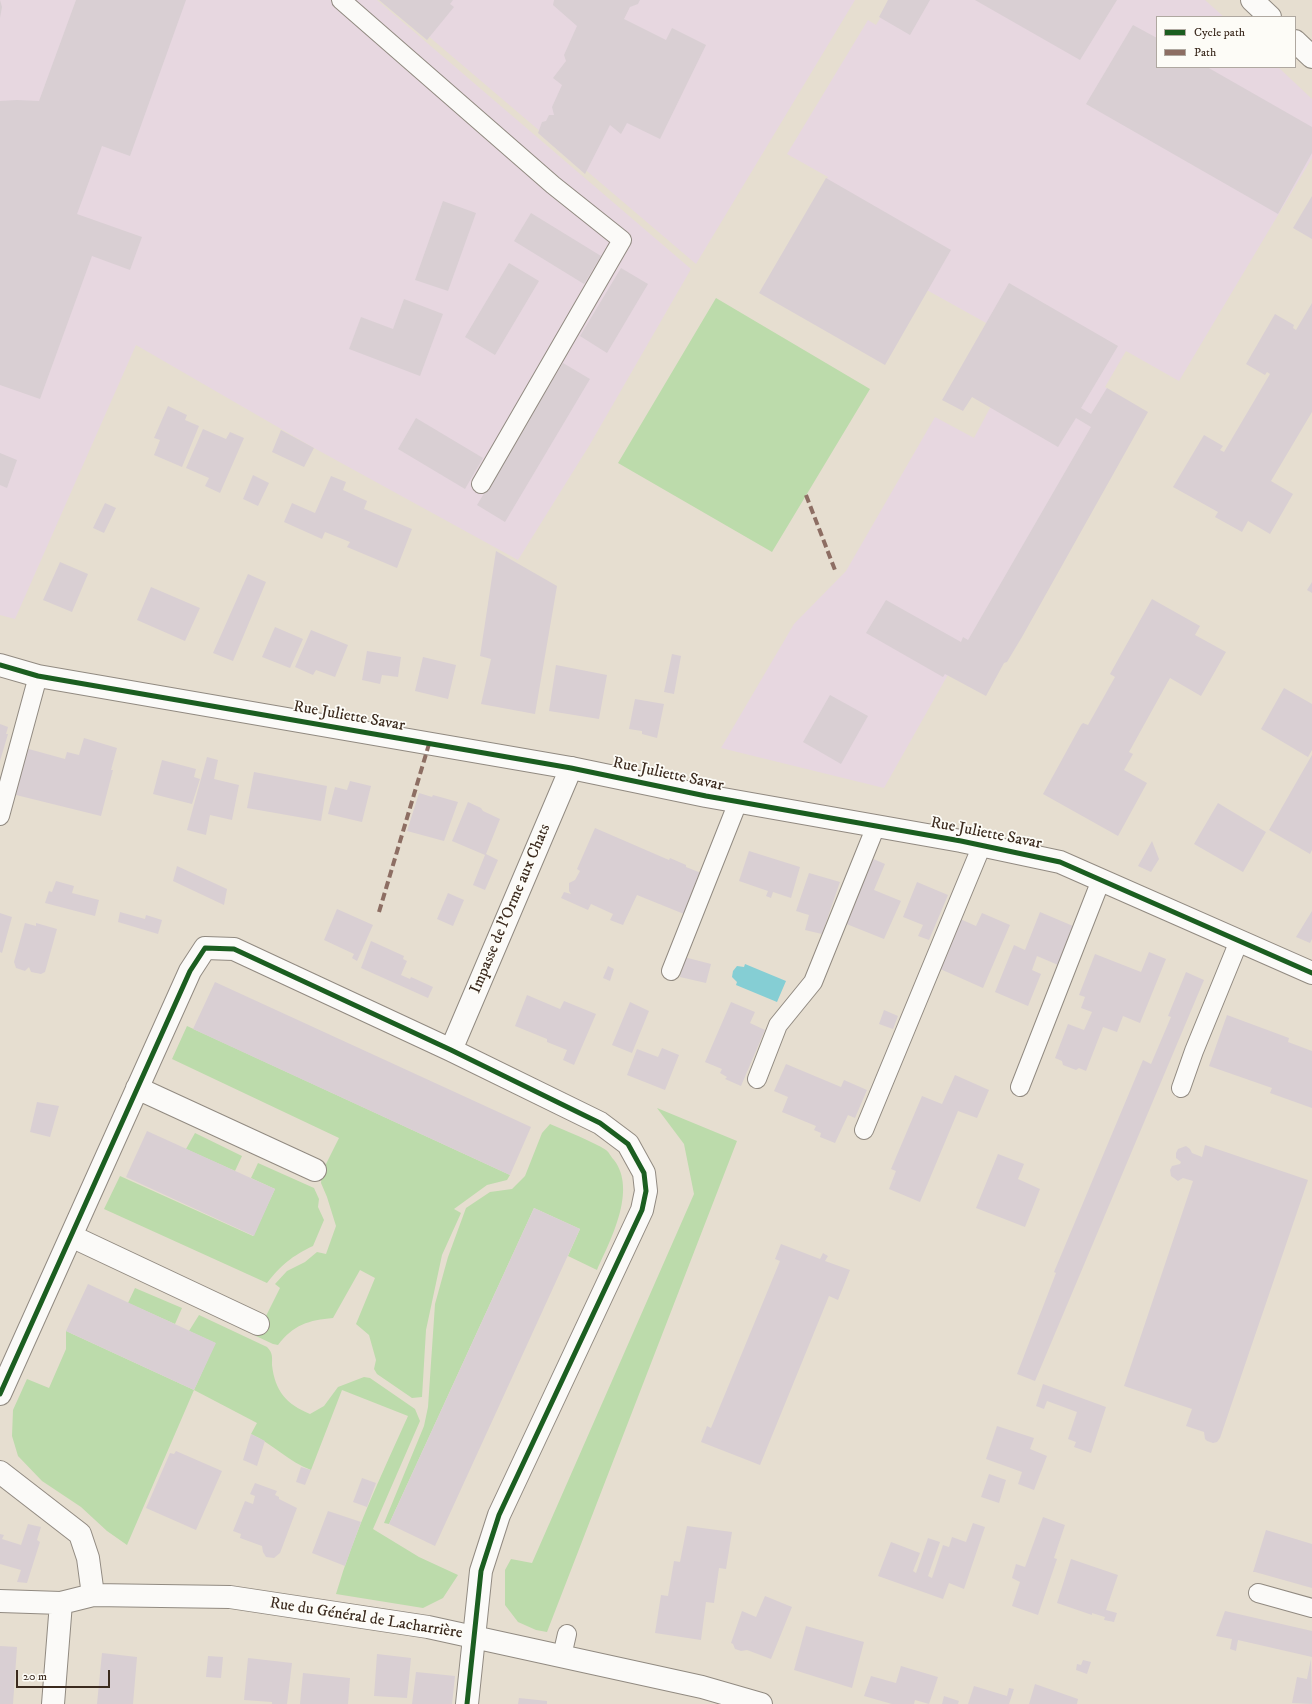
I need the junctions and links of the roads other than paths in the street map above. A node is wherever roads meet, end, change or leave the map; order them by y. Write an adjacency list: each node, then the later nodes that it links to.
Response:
1 (341, 0): 6 (lane)
2 (1252, 0): 3 (street)
3 (1269, 16)
4 (1296, 42): 5 (street)
5 (1312, 57)
6 (481, 484)
7 (0, 664): 8 (street, Rue Juliette Savar)
8 (38, 676): 9 (street, Rue Juliette Savar); 11 (lane)
9 (571, 768): 10 (street, Rue Juliette Savar); 18 (street, Impasse de l'Orme aux Chats)
10 (738, 802): 12 (street, Rue Juliette Savar); 16 (lane)
11 (0, 816)
12 (876, 826): 13 (street, Rue Juliette Savar); 19 (lane)
13 (982, 845): 14 (street, Rue Juliette Savar); 23 (lane)
14 (1101, 880): 15 (street, Rue Juliette Savar); 20 (lane)
15 (1239, 941): 17 (street, Rue Juliette Savar); 22 (lane)
16 (670, 971)
17 (1312, 973)
18 (451, 1050): 21 (street); 35 (street)
19 (757, 1080)
20 (1020, 1087)
21 (137, 1088): 24 (street); 25 (street)
22 (1181, 1088)
23 (864, 1130)
24 (315, 1170)
25 (71, 1236): 26 (street); 27 (street)
26 (258, 1324)
27 (0, 1394)
28 (0, 1472): 30 (street)
29 (1258, 1593): 33 (lane)
30 (92, 1595): 32 (street, Rue du Général de Lacharrière); 35 (street, Rue du Général de Lacharrière)
31 (0, 1601): 32 (street, Rue du Général de Lacharrière)
32 (61, 1604): 37 (street)
33 (1312, 1608)
34 (567, 1634): 36 (lane)
35 (473, 1636): 36 (street, Rue du Général de Lacharrière); 38 (street)
36 (562, 1656): 39 (street, Rue du Général de Lacharrière)
37 (53, 1704)
38 (466, 1704)
39 (761, 1704)

